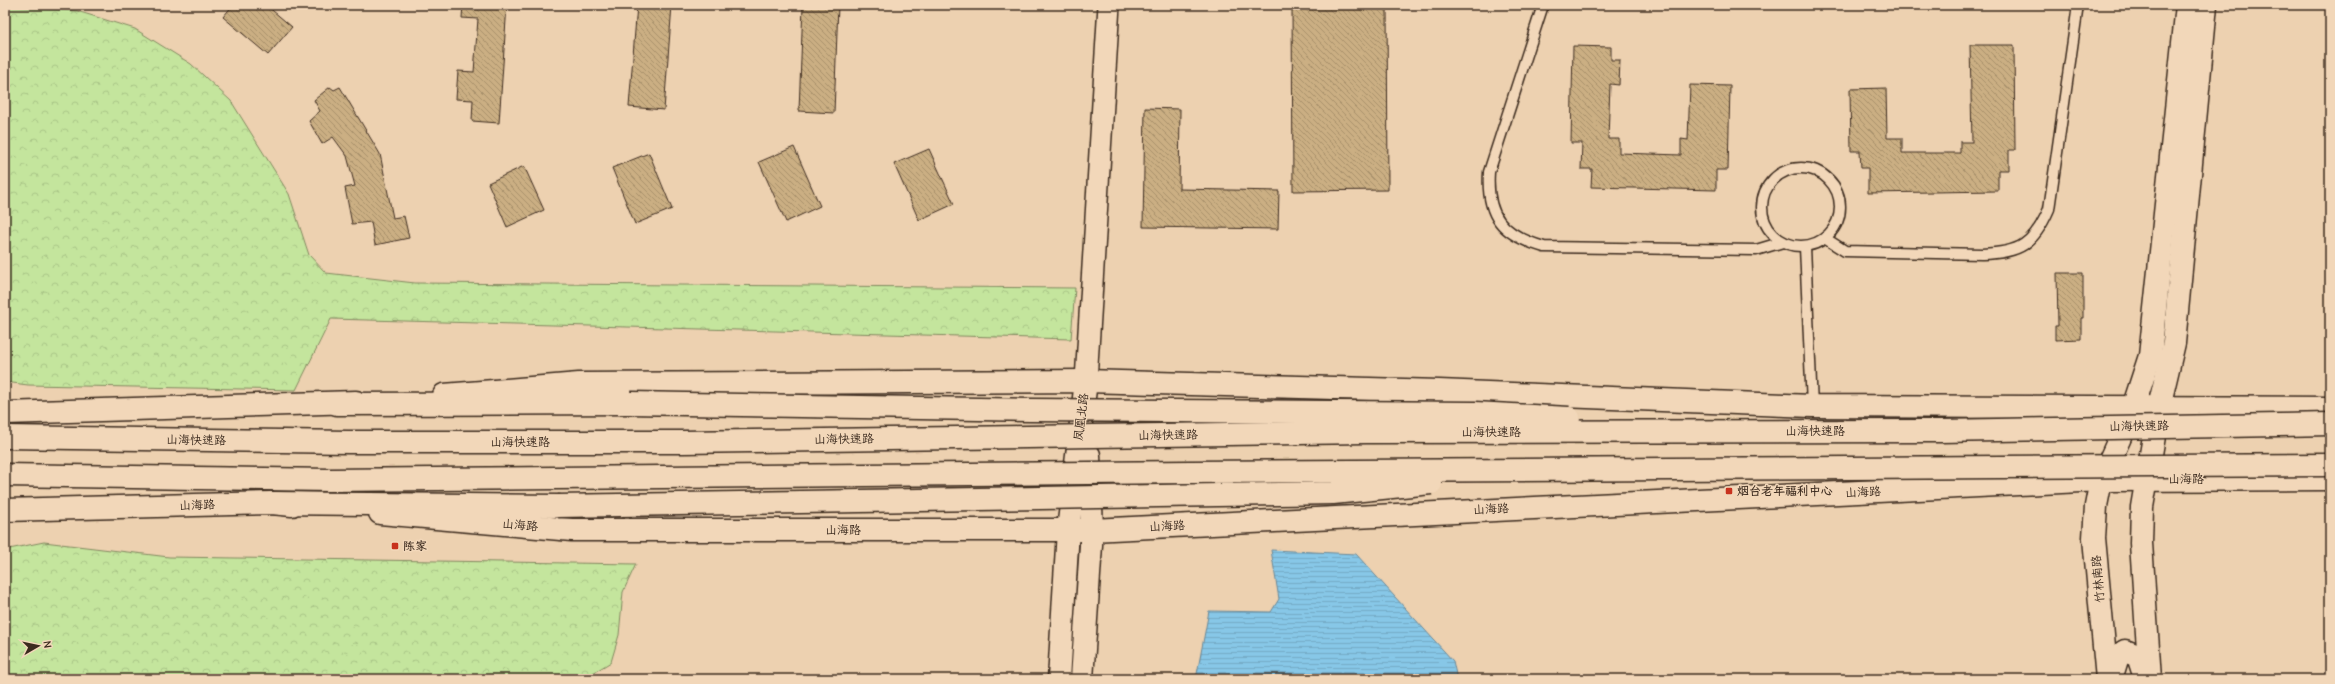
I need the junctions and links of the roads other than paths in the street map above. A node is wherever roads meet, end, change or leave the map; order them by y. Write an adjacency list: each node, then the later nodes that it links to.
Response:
1 (1109, 5): 7 (street)
2 (1119, 5): 7 (street)
3 (1543, 5): 9 (lane)
4 (2078, 5): 8 (lane)
5 (2187, 5): 15 (main road, 竹林南路)
6 (2206, 5): 14 (main road)
7 (1104, 97): 11 (street)
8 (1826, 239): 9 (lane); 10 (lane)
9 (1783, 242): 10 (lane)
10 (1805, 247): 13 (lane)
11 (1086, 381): 12 (main road); 13 (main road); 29 (main road, 凤凰北路); 30 (main road, 凤凰北路)
12 (337, 404): 17 (main road); 19 (main road, bridge)
13 (1812, 406): 15 (main road)
14 (2159, 407): 15 (main road); 16 (main road); 26 (main road)
15 (2133, 408): 25 (main road, 竹林南路)
16 (2330, 408)
17 (5, 413)
18 (2330, 424): 19 (main road, 山海快速路, bridge)
19 (1838, 431): 20 (main road, 山海快速路, bridge)
20 (5, 437)
21 (2330, 465): 22 (main road, bridge)
22 (1561, 470): 23 (main road, bridge); 27 (main road, bridge)
23 (5, 475)
24 (2330, 478): 26 (main road, 山海路)
25 (2100, 480): 26 (main road, 山海路); 30 (main road, 山海路); 33 (main road, 竹林南路)
26 (2146, 480): 36 (main road)
27 (272, 503): 28 (main road, 山海路); 29 (main road, 山海路)
28 (5, 510)
29 (1068, 530): 30 (main road, 山海路); 31 (main road, 凤凰北路)
30 (1092, 530): 32 (main road, 凤凰北路)
31 (1059, 679)
32 (1082, 679)
33 (2107, 679)
34 (2111, 679): 35 (main road)
35 (2145, 679)
36 (2150, 679)

